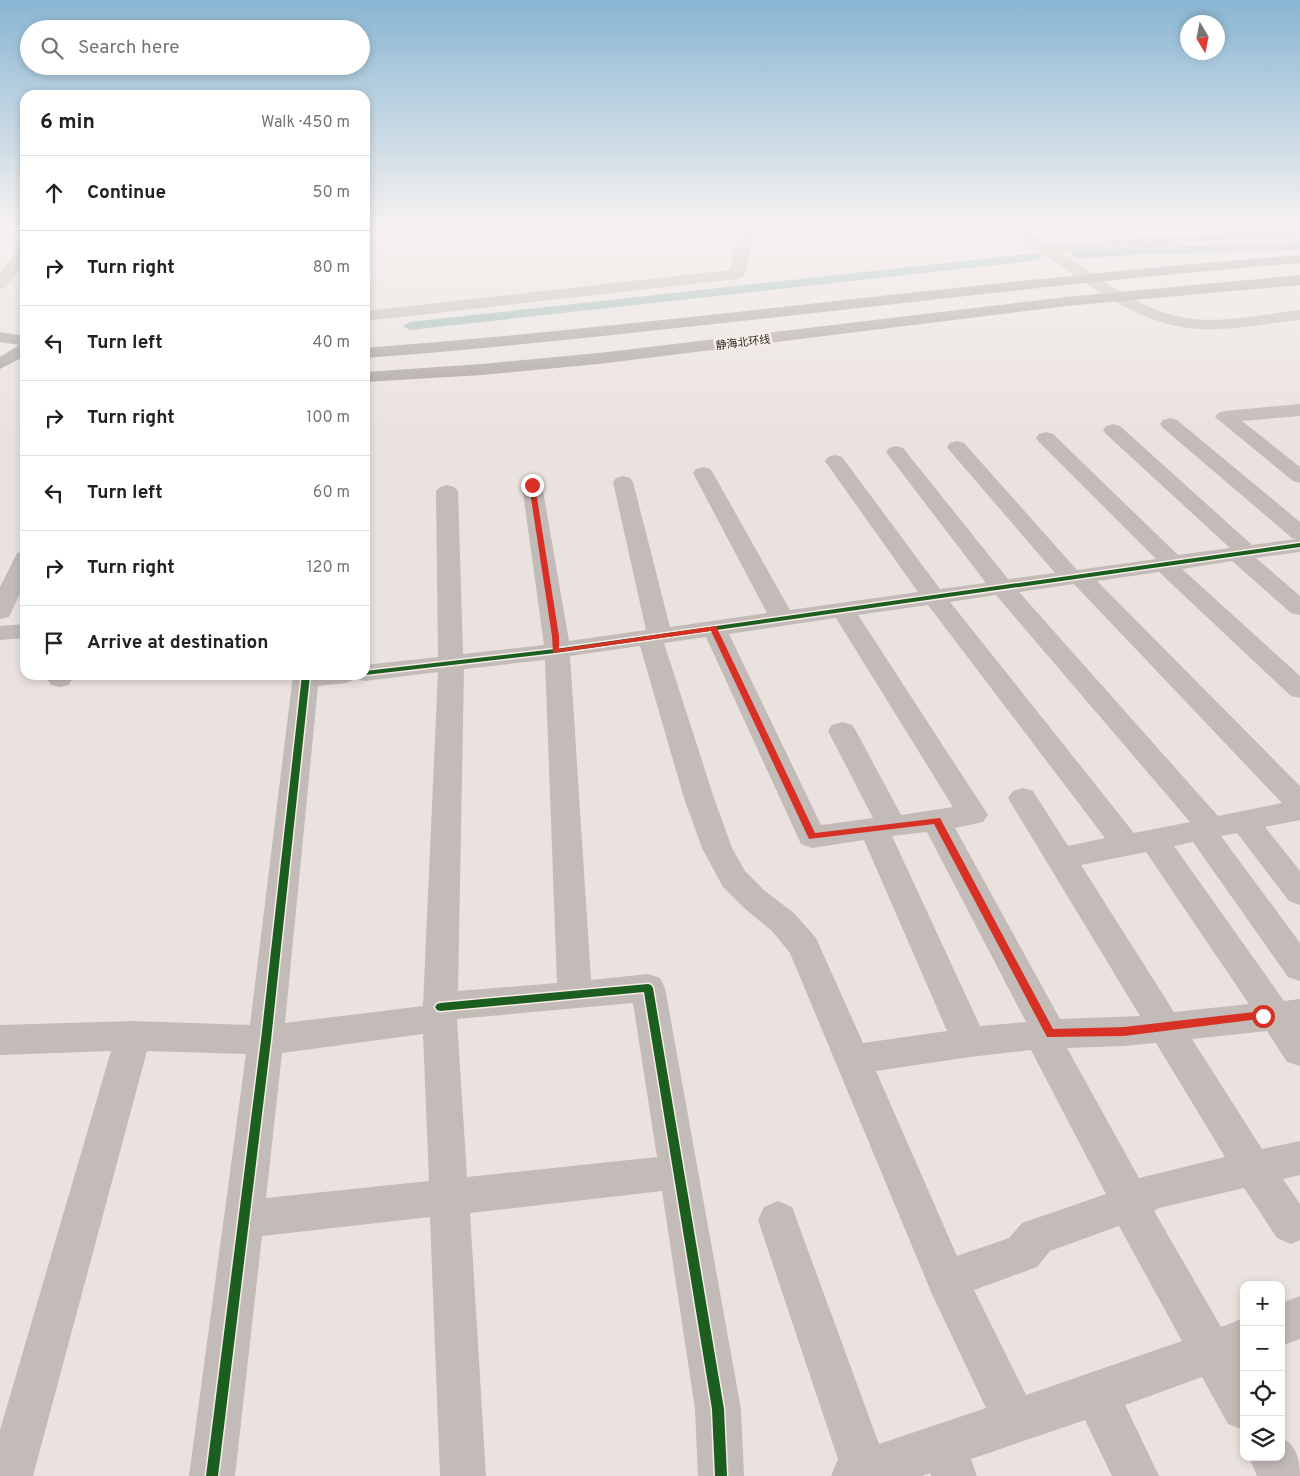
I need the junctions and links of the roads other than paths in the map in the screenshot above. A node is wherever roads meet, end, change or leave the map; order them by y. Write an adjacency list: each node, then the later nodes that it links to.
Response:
1 (543, 296): 5 (street)
2 (922, 296): 10 (highway, 静海北环线)
3 (1131, 296): 4 (highway, 静海北环线)
4 (1119, 297): 6 (street); 13 (highway, 静海北环线)
5 (370, 315)
6 (1300, 315)
7 (0, 337): 8 (highway)
8 (20, 340)
9 (20, 351): 11 (highway)
10 (370, 353)
11 (0, 364): 12 (highway)
12 (20, 366)
13 (370, 377)
14 (1299, 411): 22 (street)
15 (1170, 424): 26 (street)
16 (1113, 430): 28 (street)
17 (1046, 438): 29 (street)
18 (957, 447): 31 (street)
19 (896, 452): 33 (street)
20 (835, 461): 34 (street)
21 (703, 473): 38 (street)
22 (1300, 477)
23 (623, 482): 42 (street)
24 (532, 485): 43 (street)
25 (447, 491): 44 (street)
26 (1300, 533)
27 (1300, 545): 28 (street)
28 (1243, 553): 29 (street); 35 (street)
29 (1168, 564): 31 (street); 47 (street)
30 (20, 568): 32 (street)
31 (1075, 577): 33 (street); 50 (street)
32 (13, 582): 37 (street)
33 (1002, 587): 34 (street); 55 (street)
34 (934, 597): 36 (street); 56 (street)
35 (1300, 608)
36 (843, 610): 38 (street); 52 (street)
37 (0, 612)
38 (782, 618): 39 (street)
39 (714, 628): 42 (street); 54 (street)
40 (20, 631): 41 (street)
41 (0, 633)
42 (655, 636): 43 (street); 70 (street)
43 (555, 651): 44 (street); 60 (street)
44 (451, 663): 45 (street); 61 (street)
45 (370, 672)
46 (306, 680): 66 (street)
47 (1298, 687)
48 (842, 731): 54 (street)
49 (1023, 798): 57 (street)
50 (1300, 804)
51 (1300, 810): 53 (street)
52 (936, 820): 54 (street); 64 (street)
53 (1244, 821): 55 (street); 58 (street)
54 (883, 827): 68 (street)
55 (1206, 829): 56 (street); 59 (street)
56 (1140, 842): 57 (street); 62 (street)
57 (1061, 858): 63 (street)
58 (1300, 893)
59 (1300, 968)
60 (575, 995): 61 (street); 73 (street)
61 (440, 1013): 66 (street); 74 (street)
62 (1287, 1014): 63 (street); 69 (street)
63 (1165, 1027): 64 (street); 72 (street)
64 (1046, 1034): 68 (street); 75 (street)
65 (133, 1036): 66 (street); 67 (street); 89 (street)
66 (266, 1040): 76 (street)
67 (0, 1041)
68 (970, 1042): 70 (street)
69 (1300, 1051)
70 (852, 1060): 79 (street)
71 (1300, 1158): 72 (street)
72 (1253, 1169): 75 (street); 78 (street)
73 (678, 1172): 74 (street); 92 (street)
74 (449, 1197): 76 (street); 91 (street)
75 (1132, 1203): 79 (street); 82 (street)
76 (244, 1219): 90 (street)
77 (778, 1220): 88 (street)
78 (1291, 1224)
79 (947, 1280): 85 (street)
80 (1300, 1317): 81 (street)
81 (1285, 1323)
82 (1228, 1347): 83 (street); 84 (street)
83 (1240, 1393)
84 (1096, 1394): 85 (street); 93 (street)
85 (1015, 1420): 86 (street)
86 (948, 1461): 88 (street)
87 (1274, 1461): 94 (street)
88 (860, 1474)
89 (10, 1476)
90 (212, 1476)
91 (463, 1476)
92 (721, 1476)
93 (1136, 1476)
94 (1283, 1476)

